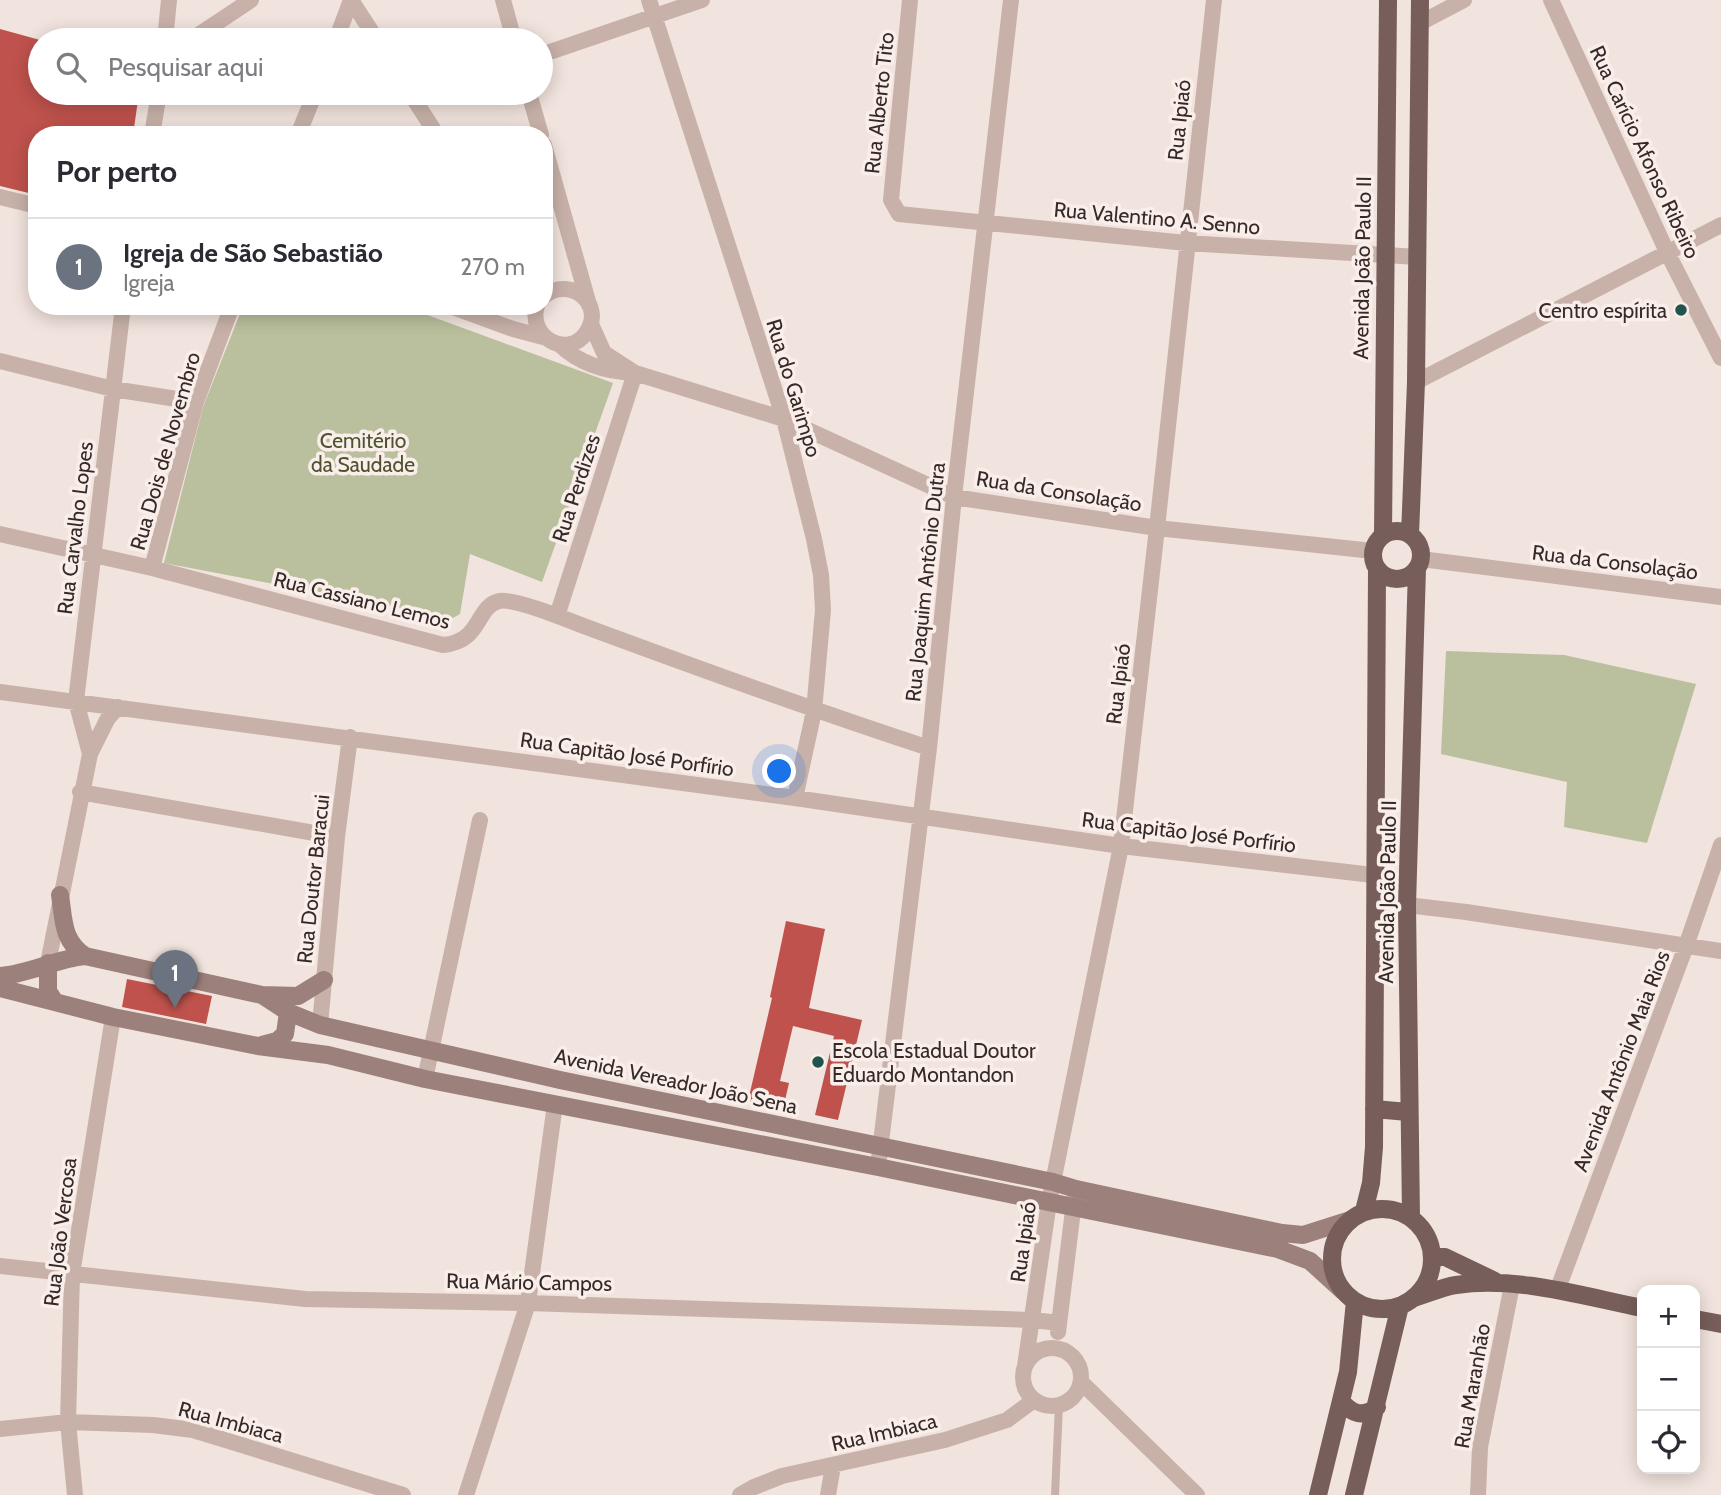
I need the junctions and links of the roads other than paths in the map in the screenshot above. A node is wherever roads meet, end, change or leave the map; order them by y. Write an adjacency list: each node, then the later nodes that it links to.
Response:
1 (169, 0): 16 (street)
2 (251, 0): 17 (street)
3 (351, 0): 18 (street); 19 (street)
4 (503, 0): 20 (street)
5 (649, 0): 14 (street, Rua do Garimpo)
6 (702, 0): 14 (street)
7 (911, 0): 33 (street, Rua Alberto Tito)
8 (1011, 0): 34 (street, Rua Joaquim Antônio Dutra)
9 (1214, 0): 36 (street, Rua Ipiaó)
10 (1388, 0): 39 (main road, Avenida João Paulo II)
11 (1420, 0): 15 (main road)
12 (1464, 0): 15 (street)
13 (1551, 0): 38 (street, Rua Carício Afonso Ribeiro)
14 (654, 16): 21 (street); 57 (street, Rua do Garimpo)
15 (1420, 23): 40 (main road)
16 (166, 28)
17 (209, 28)
18 (340, 28)
19 (369, 28)
20 (511, 28)
21 (553, 51)
22 (157, 105): 26 (street)
23 (310, 105): 27 (street)
24 (418, 105): 28 (street)
25 (532, 105): 29 (street)
26 (154, 126)
27 (302, 126)
28 (431, 126)
29 (538, 126)
30 (553, 177): 37 (street)
31 (0, 197): 32 (street)
32 (28, 204)
33 (895, 210): 34 (street, Rua Valentino A. Senno)
34 (985, 223): 36 (street, Rua Valentino A. Senno); 58 (street, Rua Joaquim Antônio Dutra)
35 (1721, 225): 38 (street)
36 (1186, 243): 39 (street, Rua Valentino A. Senno); 59 (street, Rua Ipiaó)
37 (573, 247): 41 (street); 43 (street)
38 (1667, 252): 51 (street, Rua Carício Afonso Ribeiro); 54 (street)
39 (1385, 255): 40 (street, Rua Valentino A. Senno); 62 (main road, Avenida João Paulo II)
40 (1418, 257): 54 (main road)
41 (553, 286)
42 (553, 288): 43 (street)
43 (589, 304): 48 (street)
44 (122, 315): 55 (street, Rua Carvalho Lopes)
45 (229, 315): 56 (street, Rua Dois de Novembro)
46 (475, 315): 49 (street)
47 (536, 315): 49 (street)
48 (591, 324): 50 (street); 53 (street, Rua da Consolação)
49 (543, 337): 50 (street, Rua da Consolação)
50 (561, 345): 53 (street, Rua da Consolação)
51 (1721, 358)
52 (0, 361): 55 (street)
53 (635, 373): 57 (street, Rua da Consolação); 69 (street, Rua Perdizes)
54 (1416, 382): 61 (main road)
55 (113, 389): 56 (street); 64 (street, Rua Carvalho Lopes)
56 (196, 402): 66 (street, Rua Dois de Novembro)
57 (784, 419): 58 (street, Rua da Consolação); 73 (street, Rua do Garimpo)
58 (954, 497): 59 (street, Rua da Consolação); 75 (street, Rua Joaquim Antônio Dutra)
59 (1157, 528): 63 (street, Rua da Consolação); 83 (street, Rua Ipiaó)
60 (0, 534): 64 (street, Rua Cassiano Lemos)
61 (1410, 535): 62 (main road); 65 (main road)
62 (1383, 536): 63 (main road)
63 (1373, 551): 67 (main road)
64 (92, 556): 66 (street, Rua Cassiano Lemos); 71 (street, Rua Carvalho Lopes)
65 (1419, 564): 67 (main road); 68 (street, Rua da Consolação); 86 (main road, Avenida João Paulo II)
66 (152, 568): 69 (street, Rua Cassiano Lemos)
67 (1377, 569): 84 (main road, Avenida João Paulo II)
68 (1721, 597)
69 (557, 616): 73 (street, Rua Cassiano Lemos)
70 (0, 692): 71 (street, Rua Capitão José Porfírio)
71 (76, 701): 72 (street, Rua Capitão José Porfírio); 76 (street, Rua Carvalho Lopes)
72 (118, 707): 74 (street, Rua Capitão José Porfírio); 76 (street, Rua Carvalho Lopes)
73 (814, 711): 75 (street, Rua Cassiano Lemos); 78 (street, Rua do Garimpo)
74 (350, 737): 78 (street, Rua Capitão José Porfírio); 81 (street, Rua Doutor Baracui)
75 (929, 748): 79 (street, Rua Joaquim Antônio Dutra)
76 (90, 754): 77 (street, Rua Carvalho Lopes)
77 (80, 792): 81 (street); 85 (street, Rua Carvalho Lopes)
78 (795, 798): 79 (street, Rua Capitão José Porfírio)
79 (921, 816): 83 (street, Rua Capitão José Porfírio); 105 (street, Rua Joaquim Antônio Dutra)
80 (480, 820): 100 (street)
81 (337, 836): 92 (street, Rua Doutor Baracui)
82 (1721, 845): 87 (street, Avenida Antônio Maia Rios)
83 (1121, 846): 84 (street, Rua Capitão José Porfírio); 107 (street, Rua Ipiaó)
84 (1374, 875): 103 (main road, Avenida João Paulo II)
85 (60, 895): 89 (main road); 90 (street, Rua Carvalho Lopes)
86 (1408, 905): 87 (street); 104 (main road, Avenida João Paulo II)
87 (1686, 946): 88 (street); 116 (street, Avenida Antônio Maia Rios)
88 (1721, 951)
89 (85, 956): 90 (main road, Avenida Vereador João Sena); 94 (main road, Avenida Vereador João Sena)
90 (48, 963): 91 (main road, Avenida Vereador João Sena); 95 (main road)
91 (0, 976)
92 (324, 980): 94 (main road); 98 (street, Rua Doutor Baracui)
93 (0, 988): 95 (main road, Avenida Vereador João Sena)
94 (262, 995): 96 (main road, Avenida Vereador João Sena)
95 (55, 1002): 97 (main road, Avenida Vereador João Sena)
96 (288, 1012): 98 (main road, Avenida Vereador João Sena); 99 (main road)
97 (113, 1017): 99 (main road, Avenida Vereador João Sena); 114 (street, Rua João Vercosa)
98 (320, 1024): 100 (main road, Avenida Vereador João Sena)
99 (258, 1046): 101 (main road, Avenida Vereador João Sena)
100 (432, 1050): 101 (street); 105 (main road, Avenida Vereador João Sena)
101 (425, 1079): 102 (main road, Avenida Vereador João Sena)
102 (555, 1104): 106 (main road, Avenida Vereador João Sena); 119 (street)
103 (1374, 1109): 104 (main road); 110 (main road, Avenida João Paulo II)
104 (1408, 1112): 111 (main road, Avenida João Paulo II)
105 (881, 1147): 106 (street, Rua Joaquim Antônio Dutra); 107 (main road, Avenida Vereador João Sena)
106 (878, 1167): 109 (main road, Avenida Vereador João Sena)
107 (1053, 1182): 108 (main road, Avenida Vereador João Sena); 109 (street, Rua Ipiaó)
108 (1074, 1198): 109 (main road, Avenida Vereador João Sena); 110 (main road, Avenida Vereador João Sena); 117 (main road, Avenida Vereador João Sena); 123 (street, Rua Ipiaó)
109 (1049, 1202): 121 (street, Rua Ipiaó)
110 (1357, 1215): 111 (main road); 117 (main road)
111 (1411, 1217): 112 (main road)
112 (1433, 1257): 115 (main road); 118 (main road)
113 (0, 1266): 114 (street, Rua Mário Campos)
114 (72, 1274): 119 (street, Rua Mário Campos); 132 (street, Rua João Vercosa)
115 (1505, 1284): 116 (main road); 118 (main road); 144 (street, Rua Maranhão)
116 (1557, 1291): 120 (main road)
117 (1349, 1296): 118 (main road); 129 (main road)
118 (1407, 1302): 131 (main road)
119 (528, 1303): 121 (street, Rua Mário Campos); 137 (street)
120 (1637, 1307)
121 (1033, 1320): 123 (street, Rua Mário Campos); 126 (street, Rua Ipiaó)
122 (1700, 1320): 124 (main road)
123 (1059, 1324): 125 (street, Rua Ipiaó)
124 (1721, 1324)
125 (1056, 1348): 126 (street); 127 (street)
126 (1025, 1366): 128 (street, Rua Ipiaó)
127 (1080, 1382): 130 (street); 141 (street)
128 (1034, 1400): 130 (street); 134 (street, Rua Imbiaca)
129 (1341, 1401): 131 (main road); 142 (main road)
130 (1059, 1405): 140 (lane)
131 (1377, 1407): 143 (main road)
132 (68, 1422): 133 (street, Rua Imbiaca); 135 (street, Rua João Vercosa); 136 (street, Rua Imbiaca)
133 (0, 1429)
134 (833, 1466): 138 (street, Rua Imbiaca); 139 (street)
135 (75, 1495)
136 (403, 1495)
137 (466, 1495)
138 (740, 1495)
139 (828, 1495)
140 (1055, 1495)
141 (1197, 1495)
142 (1318, 1495)
143 (1354, 1495)
144 (1478, 1495)

